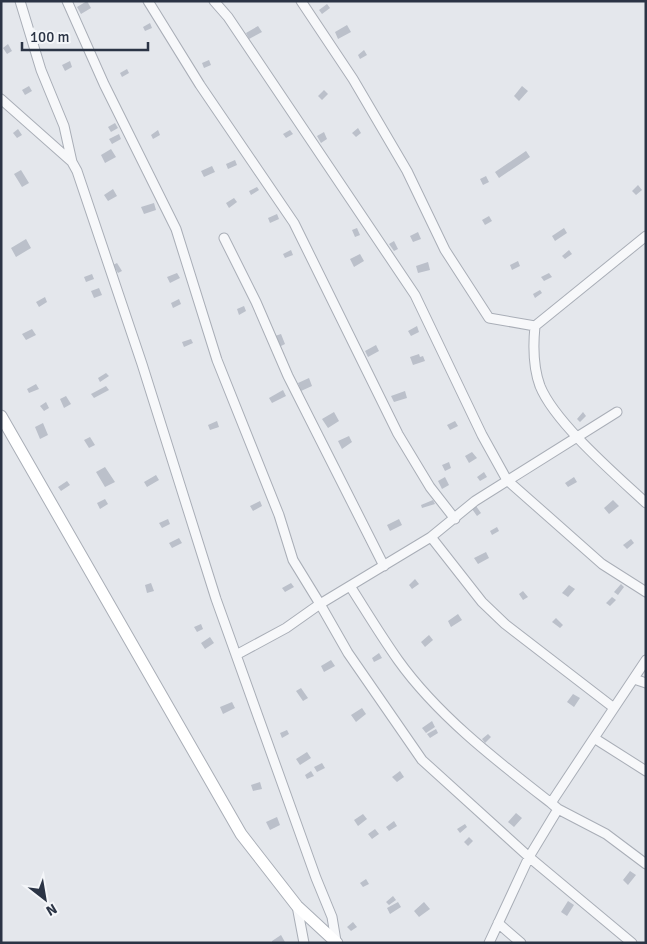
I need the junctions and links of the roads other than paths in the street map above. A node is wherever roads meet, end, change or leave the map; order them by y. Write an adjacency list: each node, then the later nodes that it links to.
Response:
1 (20, 1): 7 (street)
2 (67, 1): 21 (street)
3 (148, 1): 16 (street)
4 (214, 1): 14 (street)
5 (301, 1): 10 (street)
6 (1, 99): 7 (street)
7 (72, 162): 22 (street)
8 (646, 236): 10 (street)
9 (224, 238): 18 (street)
10 (535, 326): 13 (street)
11 (617, 412): 13 (street)
12 (1, 416): 32 (main road)
13 (578, 438): 14 (street); 15 (street)
14 (507, 480): 16 (street); 20 (street)
15 (646, 503)
16 (455, 519): 17 (street)
17 (431, 537): 18 (street); 26 (street)
18 (384, 566): 19 (street)
19 (350, 586): 21 (street); 29 (street)
20 (646, 592)
21 (320, 604): 22 (street); 30 (street)
22 (236, 655): 34 (street)
23 (646, 660): 24 (street)
24 (634, 679): 25 (street); 26 (street)
25 (646, 683)
26 (614, 708): 27 (street)
27 (594, 738): 28 (street); 29 (street)
28 (646, 771)
29 (555, 806): 30 (street); 31 (street)
30 (529, 857): 33 (street); 38 (street)
31 (646, 864)
32 (297, 906): 34 (main road); 35 (street)
33 (498, 923): 36 (street); 37 (street)
34 (337, 942)
35 (304, 943)
36 (489, 943)
37 (521, 943)
38 (632, 943)

